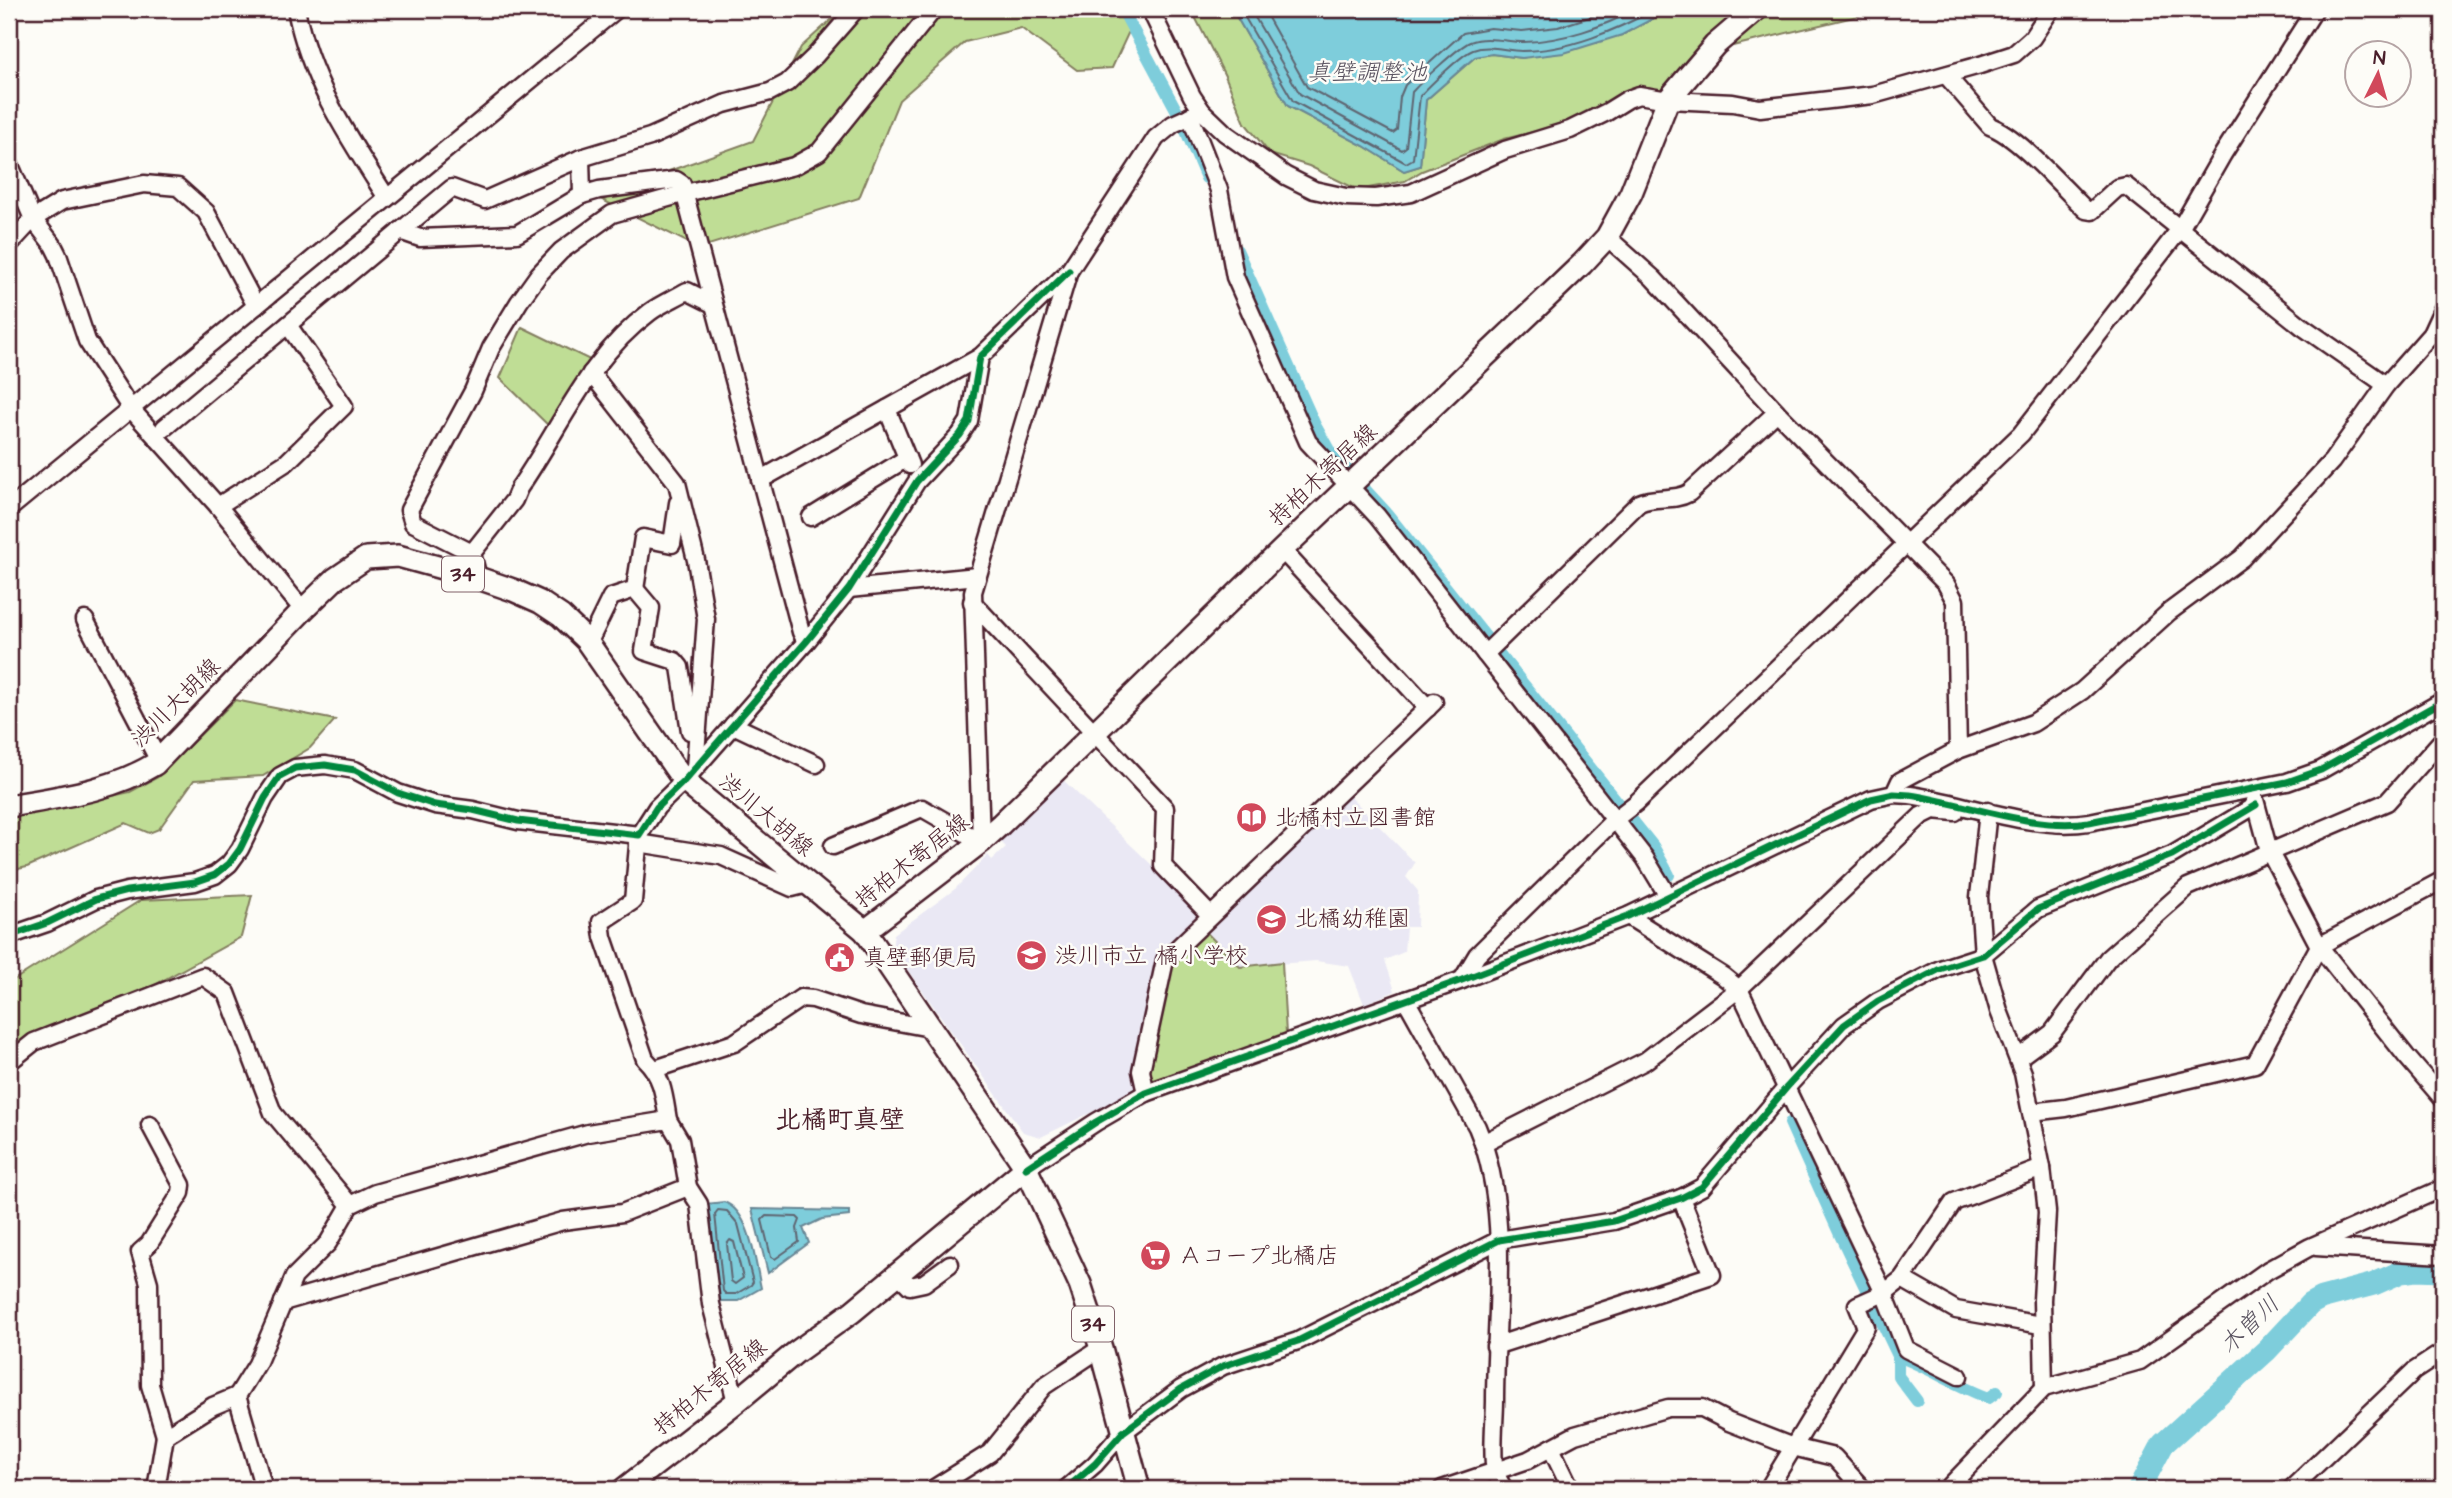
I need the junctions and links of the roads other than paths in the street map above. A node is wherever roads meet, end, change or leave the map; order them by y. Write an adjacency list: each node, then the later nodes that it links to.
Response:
1 (296, 9): 16 (street)
2 (617, 9): 16 (street)
3 (856, 9): 12 (street)
4 (934, 9): 14 (street)
5 (1150, 9): 11 (street)
6 (1757, 9): 10 (main road, 持柏木寄居線)
7 (2050, 9): 9 (street)
8 (2315, 9): 18 (street)
9 (1945, 75): 10 (street); 18 (street)
10 (1668, 100): 11 (street); 20 (main road, 持柏木寄居線)
11 (1188, 117): 22 (street); 37 (street)
12 (581, 158): 15 (street); 19 (street)
13 (9, 163): 17 (street)
14 (686, 193): 15 (street); 23 (street); 44 (street)
15 (582, 195): 19 (street)
16 (387, 198): 24 (street)
17 (33, 219): 21 (street); 24 (street); 30 (street)
18 (2180, 229): 29 (street); 42 (street)
19 (400, 231): 26 (street)
20 (1607, 237): 32 (street); 37 (main road, 持柏木寄居線)
21 (9, 245)
22 (1069, 271): 27 (street); 45 (street)
23 (713, 304): 28 (street); 35 (street)
24 (256, 306): 30 (street)
25 (2443, 308): 29 (street)
26 (288, 325): 33 (street); 39 (street)
27 (980, 357): 31 (street); 36 (street)
28 (592, 373): 38 (street); 44 (street)
29 (2386, 385): 60 (street)
30 (131, 409): 39 (street); 40 (street)
31 (887, 409): 34 (street); 35 (street)
32 (1777, 412): 42 (street); 54 (street)
33 (164, 428)
34 (907, 458): 36 (street); 41 (street)
35 (760, 480): 52 (street)
36 (917, 481): 48 (street)
37 (1355, 481): 43 (main road, 持柏木寄居線); 54 (street)
38 (679, 493): 47 (street); 57 (street)
39 (218, 506): 50 (street)
40 (9, 509)
41 (811, 517)
42 (1908, 544): 60 (street); 68 (street)
43 (1282, 550): 58 (main road, 持柏木寄居線); 76 (street)
44 (471, 553): 46 (street)
45 (977, 576): 48 (street); 49 (street)
46 (478, 578): 50 (main road, 渋川大胡線 / 34); 53 (main road, 渋川大胡線 / 34)
47 (635, 589): 53 (street); 57 (street)
48 (849, 589): 52 (street)
49 (972, 602): 58 (street); 70 (street)
50 (303, 610): 61 (main road, 渋川大胡線 / 34)
51 (85, 620): 61 (street)
52 (806, 642): 56 (street)
53 (588, 643): 63 (main road, 渋川大胡線 / 34)
54 (1486, 652): 68 (street)
55 (2443, 702): 65 (street)
56 (733, 725): 62 (street); 63 (street)
57 (697, 733): 63 (street)
58 (1095, 734): 70 (main road, 持柏木寄居線); 76 (street)
59 (2443, 739): 72 (street)
60 (1958, 750): 64 (street)
61 (159, 761): 66 (main road, 渋川大胡線 / 34)
62 (816, 764)
63 (689, 774): 69 (street); 74 (main road, 渋川大胡線 / 34)
64 (1894, 794): 67 (street); 75 (street)
65 (2254, 798): 67 (street); 72 (street); 81 (street)
66 (9, 806)
67 (1988, 815): 81 (street); 83 (street)
68 (1616, 819): 75 (street); 82 (street)
69 (639, 839): 74 (street); 79 (street); 88 (street)
70 (981, 842): 71 (street); 78 (main road, 持柏木寄居線)
71 (833, 846)
72 (2269, 851): 80 (street); 86 (street)
73 (2443, 880): 80 (street)
74 (808, 884): 78 (main road, 渋川大胡線 / 34)
75 (1668, 896): 77 (street)
76 (1210, 915): 90 (street)
77 (1628, 916): 82 (street); 83 (street)
78 (864, 931): 85 (main road, 渋川大胡線 / 34)
79 (9, 936)
80 (2319, 946): 91 (street); 92 (street)
81 (1983, 955): 86 (street); 89 (street)
82 (1462, 980): 84 (street)
83 (1739, 989): 89 (street); 95 (street)
84 (1406, 1000): 90 (street); 95 (street)
85 (930, 1028): 88 (street); 96 (main road, 渋川大胡線 / 34)
86 (2018, 1058): 92 (street)
87 (9, 1062): 101 (street)
88 (654, 1069): 93 (street)
89 (1787, 1087): 100 (street); 108 (street)
90 (1146, 1093): 96 (street)
91 (2443, 1099)
92 (2031, 1112): 97 (street)
93 (668, 1120): 98 (street); 101 (street)
94 (150, 1125): 119 (street)
95 (1483, 1143): 102 (street)
96 (1026, 1168): 106 (main road, 持柏木寄居線); 112 (main road, 渋川大胡線 / 34)
97 (2042, 1168): 107 (street); 110 (street)
98 (688, 1187): 109 (street); 117 (street)
99 (2443, 1188): 103 (street)
100 (1681, 1198): 102 (street); 111 (street)
101 (351, 1205): 109 (street)
102 (1499, 1240): 111 (street); 118 (street)
103 (2310, 1247): 104 (street); 115 (street)
104 (2443, 1255)
105 (950, 1264): 106 (street)
106 (898, 1274): 117 (main road, 持柏木寄居線)
107 (1902, 1279): 108 (street); 110 (street)
108 (1881, 1294): 114 (street); 120 (street)
109 (283, 1302): 116 (street)
110 (2041, 1325): 115 (street)
111 (1495, 1346): 122 (street)
112 (1101, 1348): 118 (main road, 渋川大胡線 / 34); 126 (street)
113 (2443, 1352): 135 (street)
114 (1959, 1376)
115 (2045, 1388): 134 (street)
116 (237, 1396): 119 (street); 124 (street)
117 (736, 1402): 125 (main road, 持柏木寄居線)
118 (1123, 1432): 127 (street); 128 (main road, 渋川大胡線 / 34)
119 (165, 1437): 123 (street)
120 (1793, 1447): 121 (street); 132 (street); 133 (street)
121 (1551, 1448): 122 (street); 131 (street)
122 (1495, 1471): 129 (street); 130 (street)
123 (156, 1489)
124 (264, 1489)
125 (624, 1489)
126 (933, 1489)
127 (1066, 1489)
128 (1139, 1489)
129 (1442, 1489)
130 (1504, 1489)
131 (1571, 1489)
132 (1768, 1489)
133 (1863, 1489)
134 (1947, 1489)
135 (2291, 1489)

